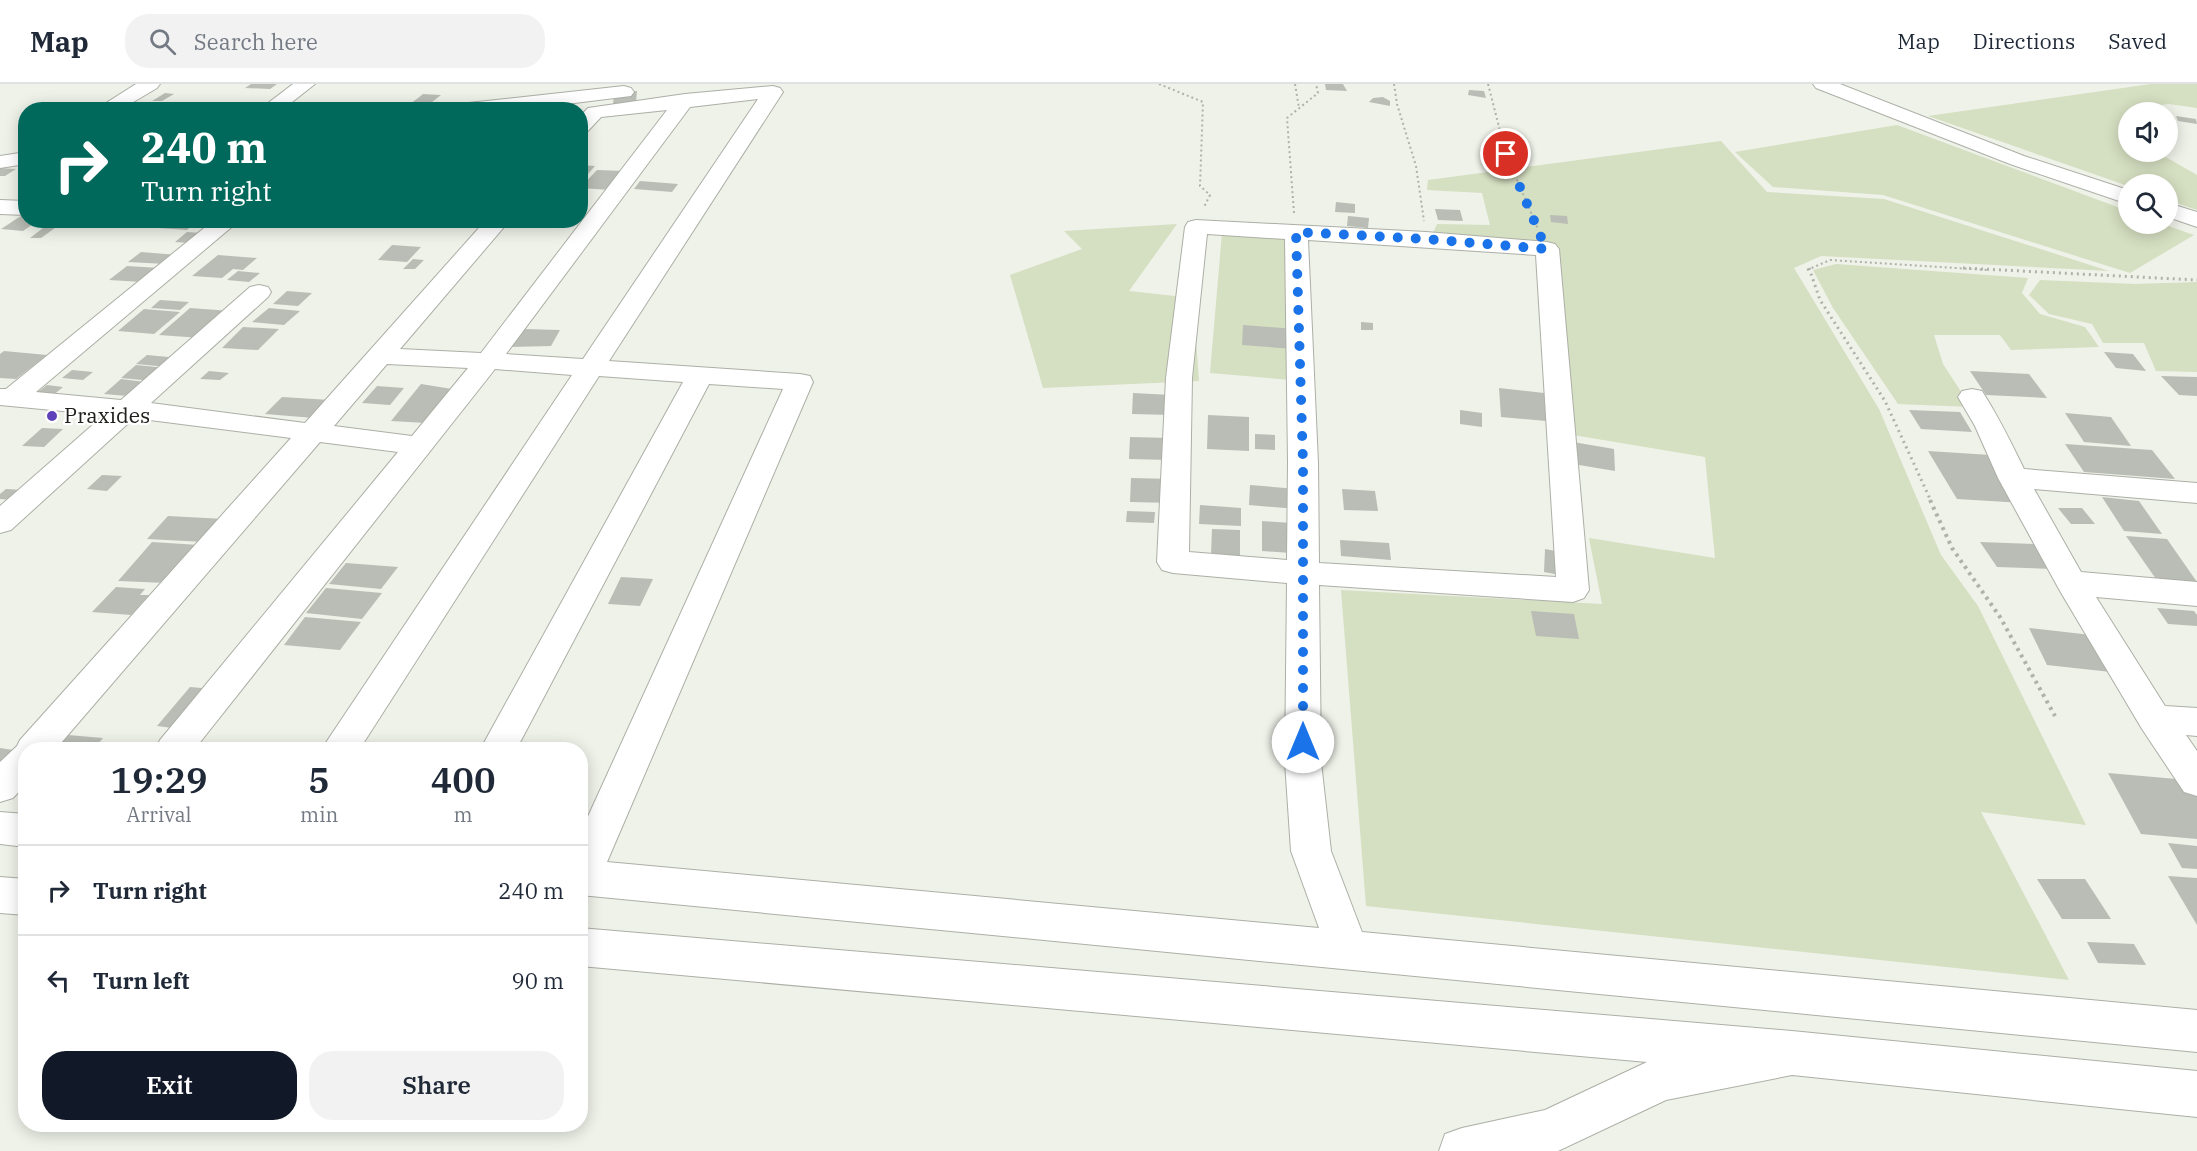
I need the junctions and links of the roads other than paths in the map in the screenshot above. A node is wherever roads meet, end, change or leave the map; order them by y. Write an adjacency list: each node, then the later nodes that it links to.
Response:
1 (150, 84): 6 (street)
2 (305, 84): 7 (street)
3 (506, 84): 8 (street)
4 (1824, 84): 11 (street)
5 (679, 94): 9 (street); 10 (street); 16 (street); 24 (street)
6 (119, 102)
7 (280, 102)
8 (489, 102)
9 (550, 102)
10 (588, 120)
11 (2118, 194)
12 (0, 207): 13 (street)
13 (18, 208)
14 (2178, 213): 15 (street)
15 (2197, 220)
16 (588, 221)
17 (219, 228): 27 (street)
18 (492, 228): 22 (street)
19 (583, 228): 23 (street)
20 (1296, 232): 34 (street); 34 (street); 34 (street)
21 (259, 292): 28 (street)
22 (378, 356): 23 (street); 29 (street)
23 (488, 361): 24 (street); 30 (street)
24 (592, 368): 25 (street); 41 (street)
25 (700, 376): 42 (street); 48 (street)
26 (1972, 397): 31 (street)
27 (6, 398): 28 (street)
28 (129, 409): 29 (street); 33 (street)
29 (313, 432): 30 (street); 39 (street)
30 (420, 446): 40 (street)
31 (2013, 478): 32 (street); 35 (street)
32 (2197, 493)
33 (0, 523)
34 (1304, 573): 53 (street)
35 (2072, 583): 36 (street); 37 (street)
36 (2197, 594)
37 (2155, 719): 38 (street); 44 (street)
38 (2197, 722)
39 (40, 742)
40 (180, 742)
41 (344, 742)
42 (502, 742)
43 (18, 767): 45 (street)
44 (2197, 781)
45 (0, 787)
46 (0, 828): 47 (street)
47 (18, 830)
48 (588, 861)
49 (588, 878): 53 (street)
50 (0, 895): 51 (street)
51 (18, 896)
52 (588, 948): 55 (street)
53 (1348, 951): 54 (street)
54 (2197, 1031)
55 (1792, 1053): 56 (street); 57 (street)
56 (2197, 1094)
57 (1462, 1151)

